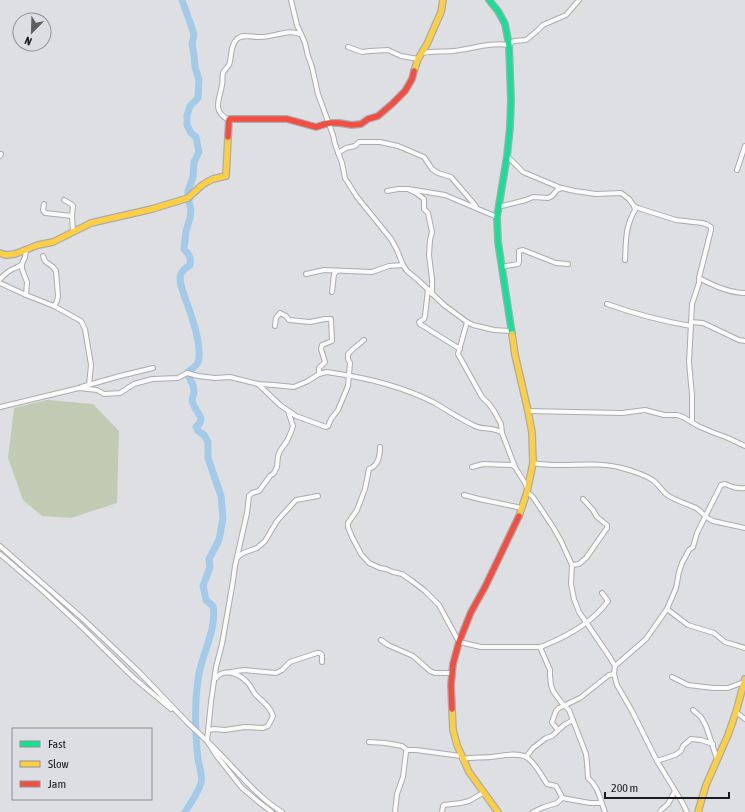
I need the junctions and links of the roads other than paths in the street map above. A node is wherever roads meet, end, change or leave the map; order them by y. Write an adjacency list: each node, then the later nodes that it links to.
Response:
1 (291, 0): 5 (street)
2 (443, 0): 8 (street)
3 (489, 0): 6 (street)
4 (579, 0): 6 (street)
5 (300, 34): 10 (street); 11 (street)
6 (509, 45): 8 (street); 14 (street)
7 (348, 47): 9 (street)
8 (422, 53): 9 (street)
9 (418, 58): 11 (street)
10 (229, 120): 11 (street); 26 (street)
11 (329, 123): 13 (street)
12 (745, 146): 15 (street)
13 (338, 153): 22 (street); 33 (street)
14 (507, 156): 16 (street); 23 (street)
15 (737, 170)
16 (562, 188): 21 (street); 23 (street)
17 (408, 189): 18 (street); 22 (street); 43 (street)
18 (388, 191)
19 (64, 200): 24 (street)
20 (44, 204): 24 (street)
21 (634, 206): 30 (street); 37 (street)
22 (476, 207): 25 (street)
23 (498, 207): 25 (street)
24 (72, 216): 26 (street)
25 (497, 217): 34 (street)
26 (73, 232): 27 (street)
27 (26, 250): 28 (street); 31 (street)
28 (0, 253)
29 (43, 256): 46 (street)
30 (625, 260)
31 (22, 264): 38 (street); 44 (street)
32 (568, 264): 34 (street)
33 (403, 265): 35 (street); 40 (street)
34 (502, 268): 50 (street)
35 (337, 271): 36 (street); 41 (street)
36 (306, 274)
37 (699, 278): 42 (street); 48 (street)
38 (0, 279)
39 (0, 283): 44 (street)
40 (428, 289): 43 (street); 53 (street)
41 (332, 292)
42 (745, 293)
43 (432, 294): 47 (street)
44 (26, 295): 46 (street)
45 (607, 304): 48 (street)
46 (54, 306): 58 (street)
47 (467, 322): 50 (street); 53 (street)
48 (691, 324): 52 (street); 63 (street)
49 (275, 326): 55 (street)
50 (510, 331): 62 (street)
51 (364, 340): 56 (street)
52 (745, 341)
53 (460, 349): 64 (street)
54 (153, 368): 58 (street)
55 (319, 374): 56 (street); 57 (street)
56 (349, 375): 61 (street); 64 (street)
57 (258, 384): 59 (street); 61 (street)
58 (89, 385): 59 (street)
59 (79, 388): 60 (street)
60 (0, 407)
61 (288, 411): 80 (street)
62 (528, 411): 63 (street); 67 (street)
63 (692, 422): 65 (street)
64 (502, 433): 69 (street)
65 (745, 446)
66 (380, 447): 86 (street)
67 (533, 463): 71 (street); 76 (street)
68 (472, 467): 69 (street)
69 (515, 467): 71 (street)
70 (745, 488): 76 (street)
71 (527, 490): 75 (street); 81 (street)
72 (464, 495): 75 (street)
73 (318, 496): 80 (street)
74 (583, 499): 81 (street)
75 (522, 508): 86 (street)
76 (705, 516): 77 (street); 83 (street)
77 (745, 528)
78 (0, 546): 102 (street)
79 (0, 554): 102 (street)
80 (237, 557): 95 (street)
81 (572, 565): 84 (street)
82 (602, 593): 84 (street)
83 (667, 610): 88 (street); 90 (street)
84 (586, 623): 87 (street); 90 (street)
85 (381, 640): 92 (street)
86 (459, 642): 87 (street); 92 (street)
87 (540, 647): 97 (street)
88 (745, 648)
89 (322, 662): 91 (street)
90 (614, 666): 93 (street)
91 (229, 672): 95 (street); 103 (street)
92 (452, 673): 109 (street)
93 (614, 674): 97 (street); 112 (street)
94 (672, 677): 96 (street)
95 (216, 678): 103 (street)
96 (745, 681): 99 (street)
97 (564, 706): 101 (street); 104 (street)
98 (693, 710): 107 (street)
99 (736, 712): 100 (street); 111 (street)
100 (745, 719)
101 (573, 720): 104 (street); 116 (street)
102 (188, 723): 105 (street)
103 (209, 730): 105 (street)
104 (558, 730): 110 (street)
105 (207, 741): 117 (street); 118 (street)
106 (369, 742): 108 (street)
107 (713, 744): 111 (street); 112 (street)
108 (407, 750): 109 (street); 119 (street)
109 (462, 757): 110 (street); 114 (street)
110 (526, 757): 115 (street)
111 (718, 759): 126 (street)
112 (657, 761): 113 (street)
113 (675, 791): 124 (street); 125 (street)
114 (483, 793): 120 (street); 121 (street)
115 (562, 798): 116 (street); 122 (street)
116 (601, 803): 123 (street)
117 (272, 812)
118 (282, 812)
119 (395, 812)
120 (442, 812)
121 (498, 812)
122 (533, 812)
123 (605, 812)
124 (660, 812)
125 (687, 812)
126 (698, 812)

